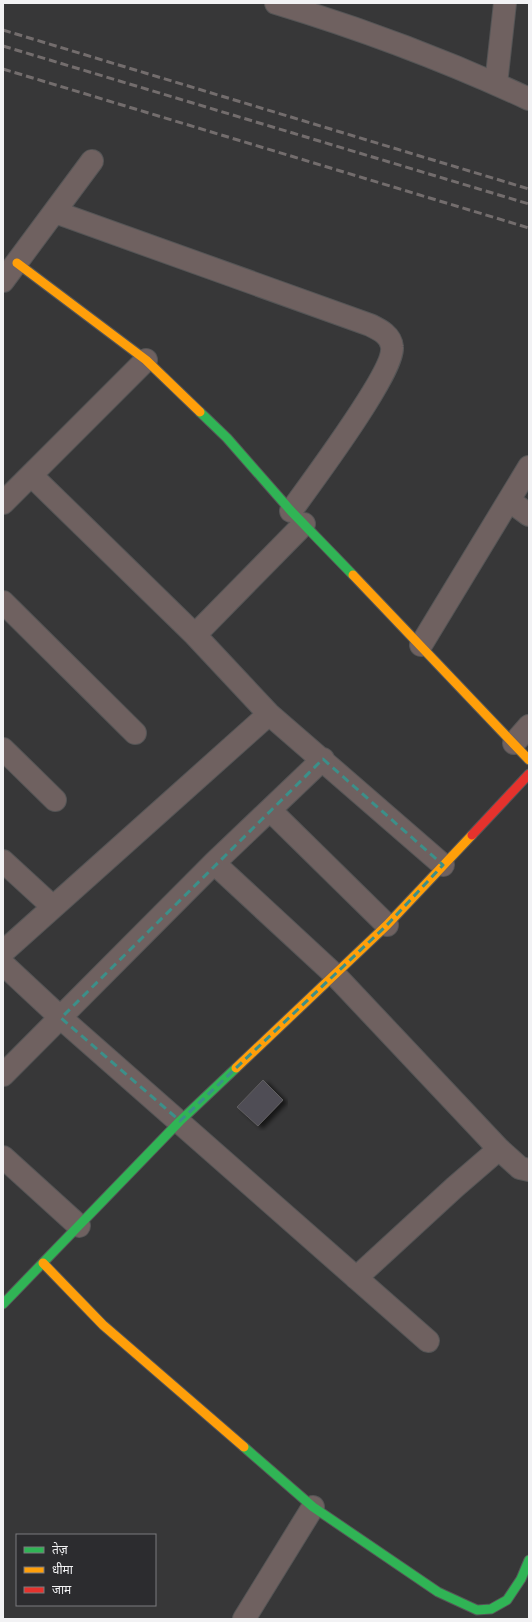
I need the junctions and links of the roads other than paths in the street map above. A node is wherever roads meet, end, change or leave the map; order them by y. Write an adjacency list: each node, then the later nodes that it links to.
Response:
1 (276, 3): 3 (street)
2 (505, 3): 4 (street)
3 (302, 7): 4 (street)
4 (496, 84): 5 (street)
5 (529, 99)
6 (92, 161): 7 (street)
7 (55, 212): 8 (street); 16 (street)
8 (17, 263): 9 (street); 10 (street)
9 (3, 281)
10 (146, 360): 12 (street); 16 (street)
11 (529, 467): 13 (street)
12 (31, 475): 14 (street); 18 (street)
13 (510, 501): 15 (street); 19 (street)
14 (3, 503)
15 (529, 515)
16 (298, 517): 18 (street); 19 (street)
17 (3, 602): 22 (street)
18 (195, 635): 20 (street)
19 (420, 645): 23 (street)
20 (270, 714): 25 (street); 33 (street)
21 (529, 726): 23 (street)
22 (135, 733)
23 (514, 743): 26 (street)
24 (3, 749): 28 (street)
25 (323, 758): 29 (street); 32 (street)
26 (529, 760)
27 (529, 774): 32 (street)
28 (55, 800)
29 (270, 810): 31 (street); 34 (street)
30 (3, 861): 33 (street)
31 (214, 863): 37 (street); 38 (street)
32 (443, 865): 34 (street)
33 (54, 907): 35 (street)
34 (388, 925): 37 (street)
35 (3, 952)
36 (3, 964): 38 (street)
37 (335, 975): 40 (street); 41 (street)
38 (61, 1018): 39 (street); 40 (street)
39 (3, 1075)
40 (180, 1122): 44 (street); 46 (street)
41 (499, 1149): 43 (street); 46 (street)
42 (3, 1157): 44 (street)
43 (529, 1170)
44 (79, 1226): 45 (street)
45 (44, 1263): 47 (street); 49 (street)
46 (356, 1278): 48 (street)
47 (3, 1304)
48 (428, 1341)
49 (313, 1507): 50 (street); 51 (street)
50 (529, 1560)
51 (244, 1619)

